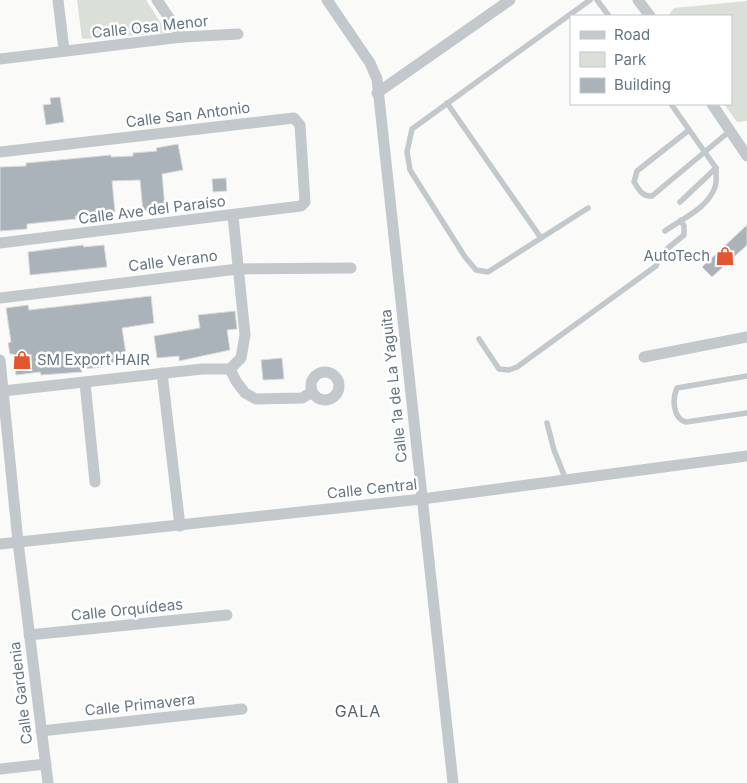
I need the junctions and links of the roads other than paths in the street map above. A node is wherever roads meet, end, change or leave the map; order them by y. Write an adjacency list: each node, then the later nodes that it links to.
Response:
1 (58, 0): 12 (street)
2 (157, 0): 11 (street)
3 (327, 0): 14 (street, Calle 1a de La Yaguita)
4 (510, 0): 14 (street)
5 (590, 0): 15 (lane)
6 (597, 0): 8 (lane)
7 (638, 0): 9 (street)
8 (608, 15)
9 (649, 15)
10 (238, 34): 11 (street, Calle Osa Menor)
11 (182, 37): 12 (street, Calle Osa Menor)
12 (64, 50): 13 (street, Calle Osa Menor)
13 (0, 59)
14 (377, 93): 50 (street, Calle 1a de La Yaguita)
15 (447, 103): 30 (lane); 30 (lane)
16 (672, 105): 18 (lane)
17 (713, 105): 19 (street)
18 (689, 130): 21 (lane); 21 (lane)
19 (731, 130): 21 (lane); 22 (street)
20 (0, 152): 24 (street, Calle San Antonio)
21 (705, 152): 23 (lane)
22 (747, 156)
23 (716, 168): 25 (lane); 28 (lane)
24 (305, 202): 27 (street, Calle Ave del Paraíso)
25 (680, 202)
26 (588, 208): 30 (lane)
27 (233, 216): 31 (street, Calle Ave del Paraíso); 33 (street)
28 (681, 220): 29 (lane); 36 (lane)
29 (665, 231)
30 (541, 238)
31 (0, 243)
32 (351, 268): 33 (street, Calle Verano)
33 (238, 269): 34 (street, Calle Verano); 39 (street)
34 (0, 298)
35 (747, 337): 37 (street)
36 (479, 339)
37 (644, 357)
38 (0, 360): 43 (street, Calle Gardenia)
39 (230, 369): 40 (street); 44 (street)
40 (162, 373): 42 (street); 51 (street)
41 (747, 376): 45 (lane)
42 (85, 383): 43 (street); 49 (street)
43 (3, 391): 52 (street, Calle Gardenia)
44 (312, 392)
45 (747, 413)
46 (547, 423): 48 (lane)
47 (747, 456): 48 (street, Calle Central)
48 (566, 480): 50 (street, Calle Central)
49 (95, 482)
50 (422, 499): 51 (street, Calle Central); 61 (street, Calle 1a de La Yaguita)
51 (180, 526): 52 (street, Calle Central)
52 (18, 542): 53 (street, Calle Central); 55 (street, Calle Gardenia)
53 (0, 544)
54 (227, 614): 55 (street, Calle Orquídeas)
55 (29, 635): 57 (street, Calle Gardenia)
56 (242, 709): 57 (street, Calle Primavera)
57 (41, 731): 58 (street, Calle Gardenia)
58 (46, 764): 59 (street); 60 (street, Calle Gardenia)
59 (0, 769)
60 (48, 783)
61 (453, 783)

